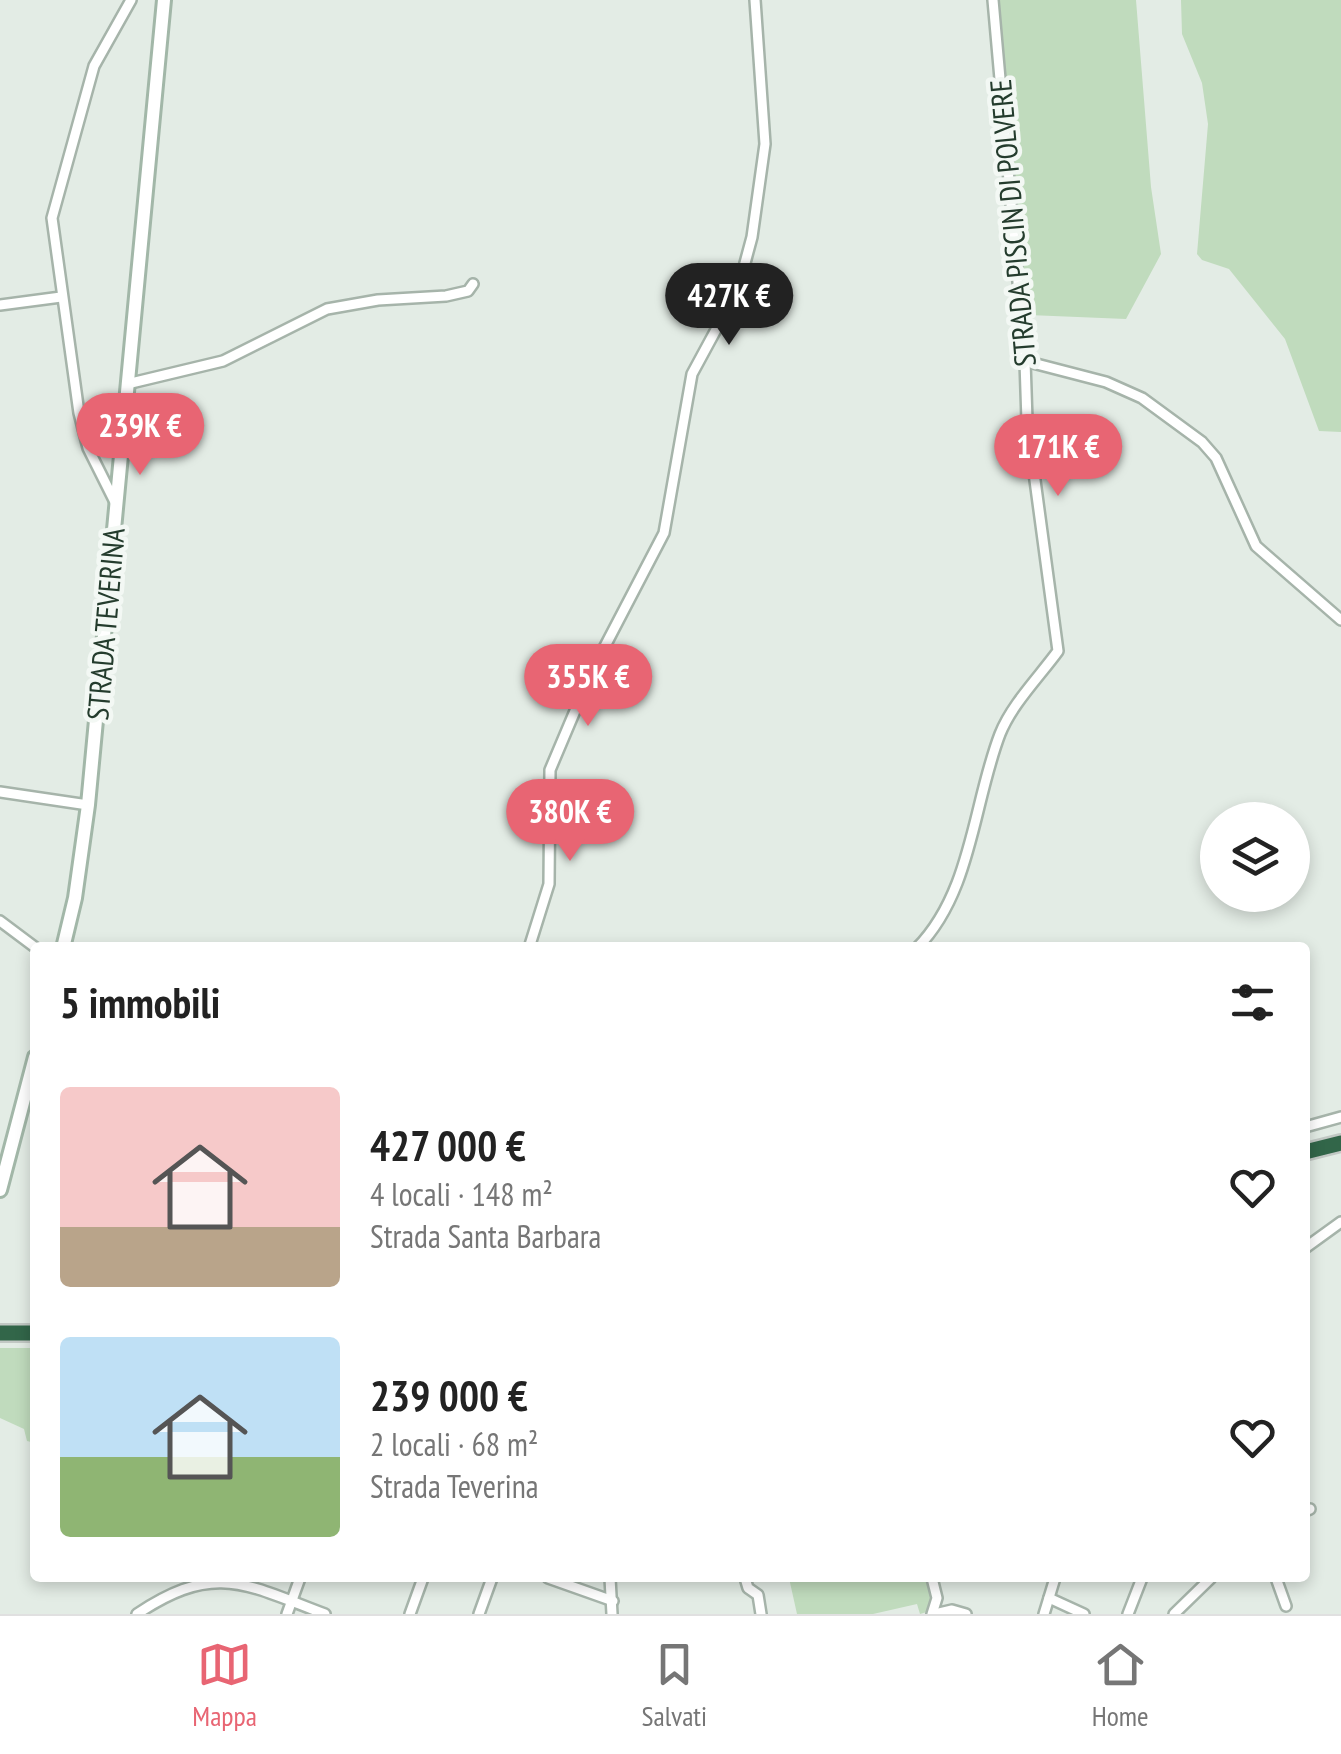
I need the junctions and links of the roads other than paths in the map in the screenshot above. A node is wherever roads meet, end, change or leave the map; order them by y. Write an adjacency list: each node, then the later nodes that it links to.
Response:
1 (131, 0): 6 (street)
2 (164, 0): 9 (main road, STRADA TEVERINA)
3 (755, 0): 16 (street)
4 (993, 0): 8 (street, STRADA PISCIN DI POLVERE)
5 (473, 284): 9 (street)
6 (62, 297): 7 (street); 10 (street)
7 (0, 304)
8 (1026, 361): 11 (street); 17 (street, STRADA PISCIN DI POLVERE)
9 (127, 384): 10 (main road, STRADA TEVERINA)
10 (116, 504): 13 (main road, STRADA TEVERINA)
11 (1341, 620)
12 (0, 792): 13 (street)
13 (88, 806): 15 (main road, STRADA TEVERINA)
14 (0, 922): 18 (street)
15 (64, 942)
16 (532, 942)
17 (923, 942)
18 (30, 944)
19 (30, 1089): 26 (main road)
20 (1341, 1117): 21 (street)
21 (1310, 1126)
22 (1341, 1142): 23 (highway)
23 (1310, 1151)
24 (1341, 1152): 25 (highway)
25 (1310, 1160)
26 (0, 1190)
27 (1341, 1222): 28 (street)
28 (1310, 1244)
29 (30, 1332): 30 (highway)
30 (0, 1333)
31 (0, 1342): 32 (highway)
32 (30, 1342)
33 (209, 1582): 52 (street)
34 (220, 1582): 48 (street)
35 (299, 1582): 48 (street)
36 (422, 1582): 55 (street)
37 (491, 1582): 56 (street)
38 (559, 1582): 49 (street)
39 (610, 1582): 49 (street)
40 (746, 1582): 58 (street)
41 (933, 1582): 46 (street)
42 (1055, 1582): 47 (street)
43 (1140, 1582): 63 (street)
44 (1206, 1582): 64 (street)
45 (1277, 1582): 50 (street)
46 (937, 1598): 51 (street); 59 (street)
47 (1049, 1598): 61 (street); 62 (street)
48 (292, 1601): 53 (street); 54 (street)
49 (613, 1602): 57 (street)
50 (1286, 1606)
51 (952, 1610): 59 (street); 60 (street)
52 (137, 1614)
53 (286, 1614)
54 (325, 1614)
55 (410, 1614)
56 (479, 1614)
57 (612, 1614)
58 (761, 1614)
59 (933, 1614)
60 (966, 1614)
61 (1044, 1614)
62 (1084, 1614)
63 (1128, 1614)
64 (1174, 1614)

